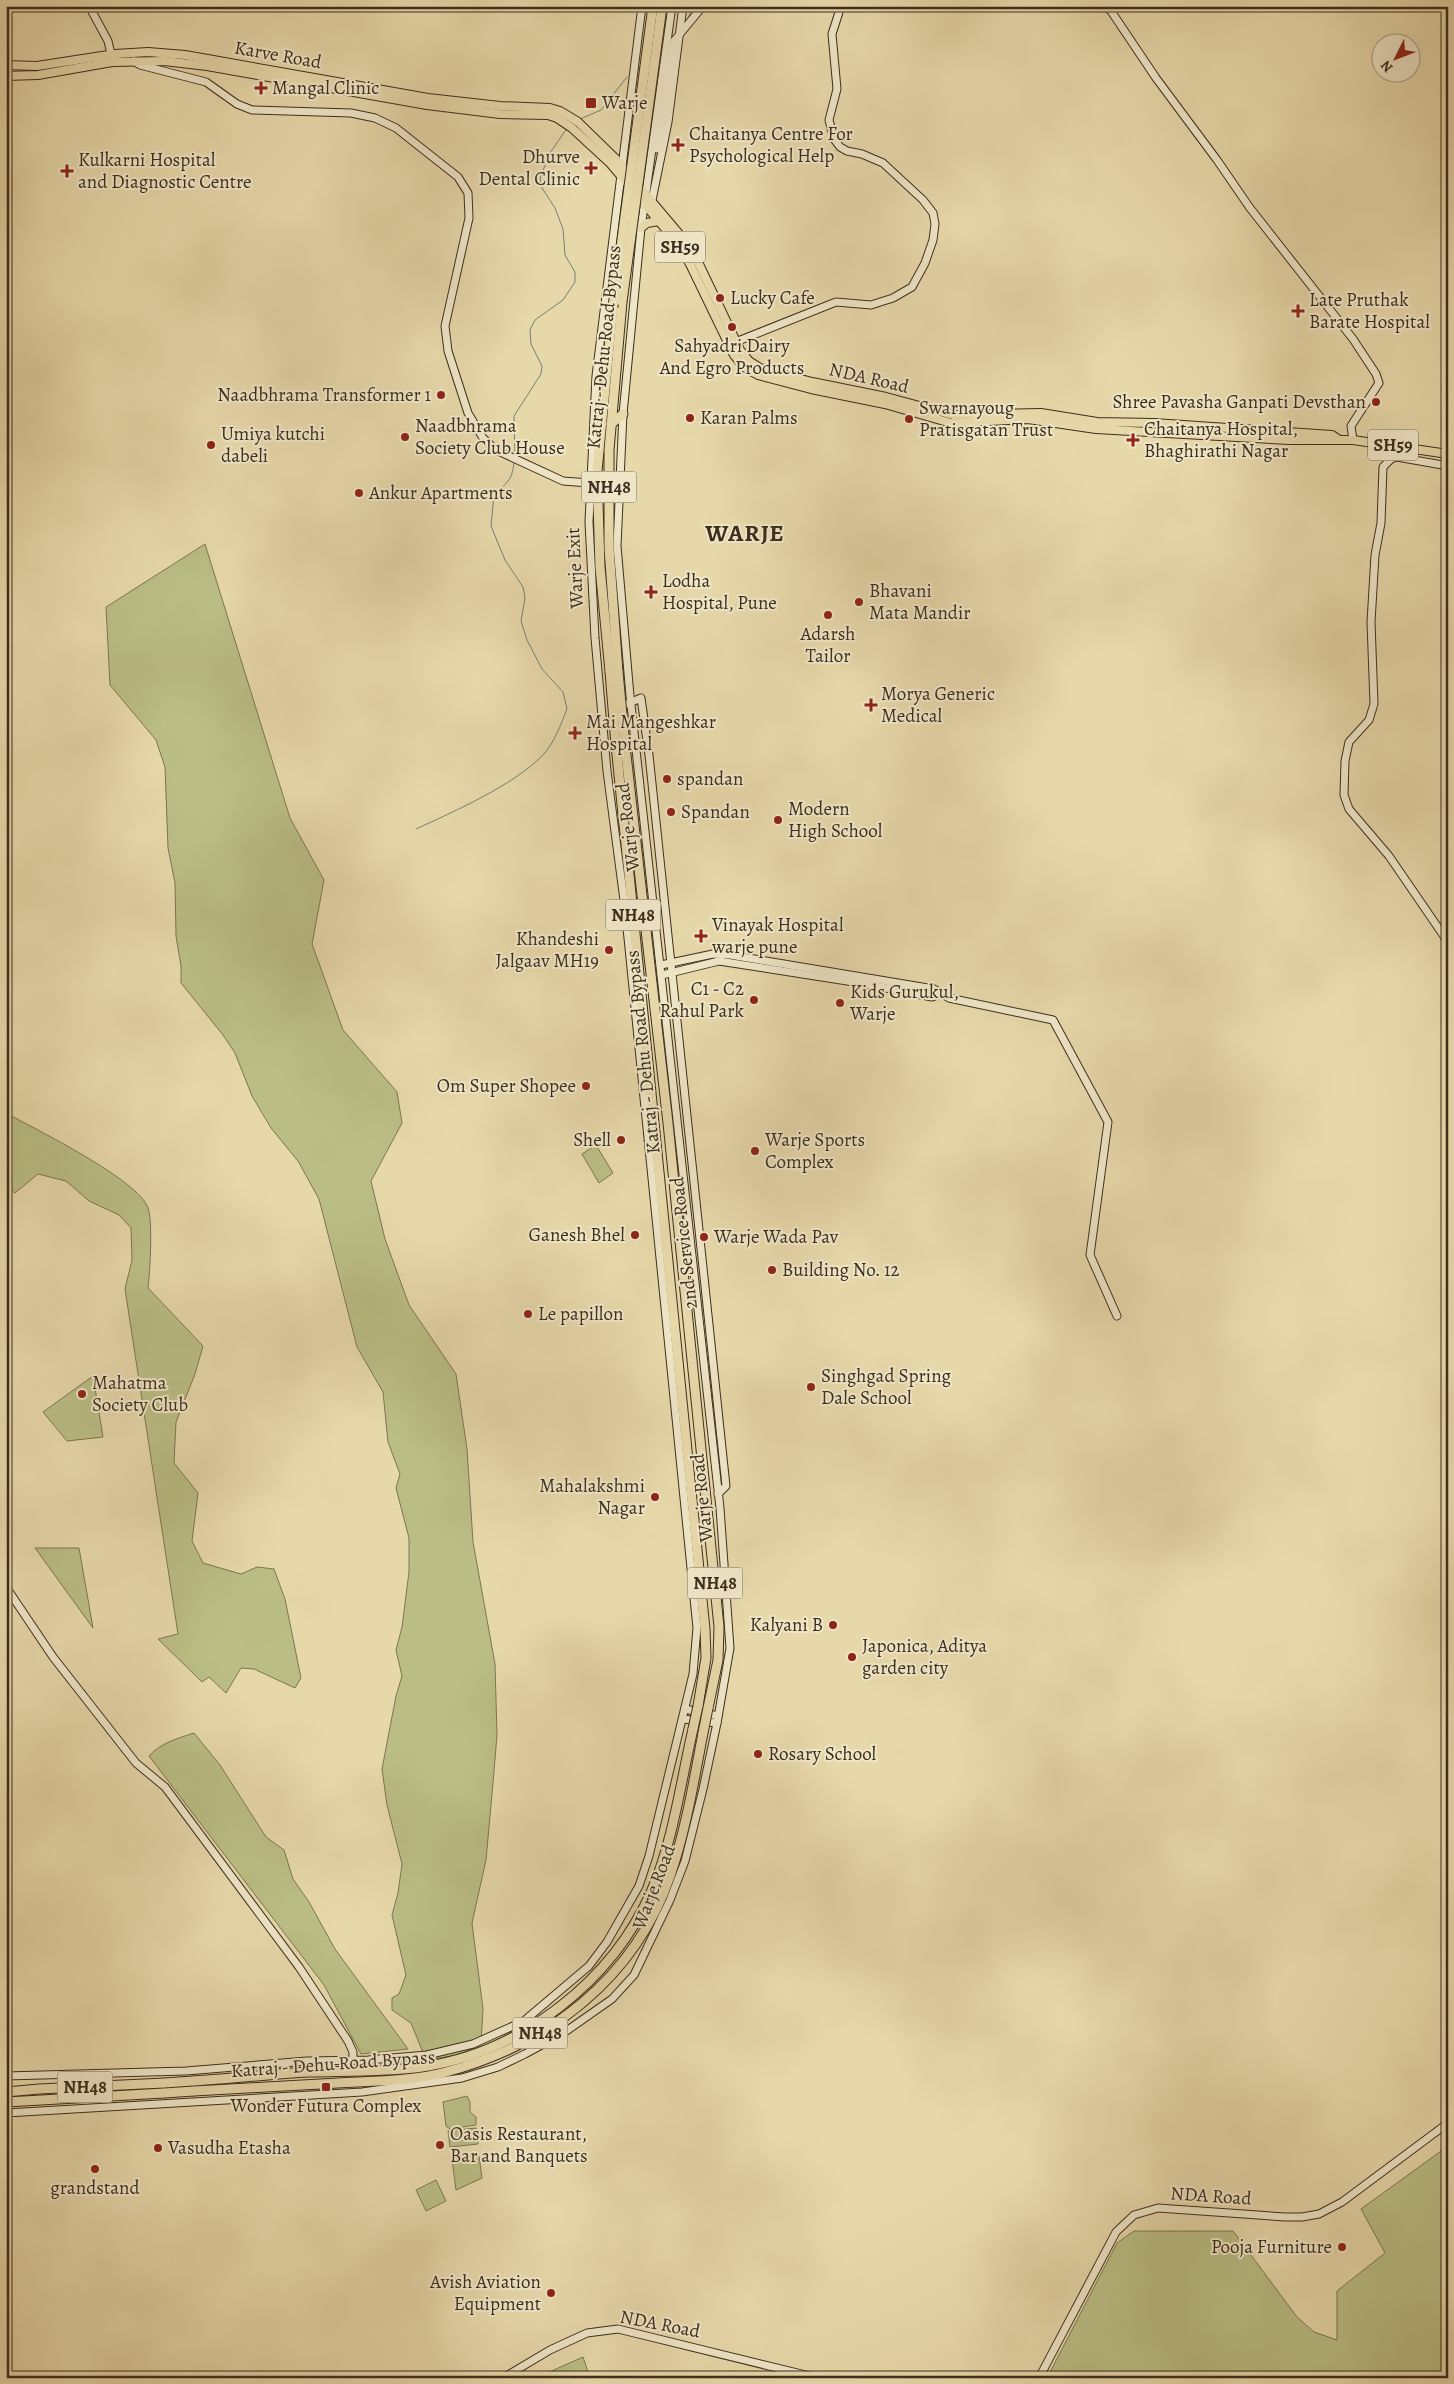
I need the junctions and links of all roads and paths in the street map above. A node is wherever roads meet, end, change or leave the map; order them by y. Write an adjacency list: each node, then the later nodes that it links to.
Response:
1 (89, 6): 10 (street)
2 (642, 6): 15 (street, Warje Exit)
3 (672, 6): 17 (street)
4 (683, 6): 9 (street)
5 (704, 6): 9 (street)
6 (841, 6): 20 (street)
7 (1104, 6): 23 (street)
8 (659, 7): 22 (highway, Katraj - Dehu Road Bypass / NH48, bridge); 27 (highway, Katraj - Dehu Road Bypass / NH48, bridge)
9 (678, 35): 17 (street)
10 (111, 54): 11 (main road, Karve Road); 12 (main road, Karve Road)
11 (128, 58): 13 (main road, Karve Road); 14 (main road, Karve Road / SH59); 26 (street)
12 (6, 65)
13 (6, 76)
14 (612, 161): 15 (main road, SH59); 16 (main road, SH59)
15 (621, 165): 16 (street, Warje Exit); 17 (main road, NDA Road / SH59)
16 (620, 175): 17 (main road, NDA Road / SH59); 26 (street, Warje Exit)
17 (648, 201): 18 (main road, NDA Road / SH59); 19 (street); 20 (main road, NDA Road / SH59)
18 (659, 221): 19 (main road); 20 (main road, NDA Road / SH59)
19 (641, 228): 21 (street)
20 (733, 343): 23 (main road, NDA Road / SH59)
21 (623, 414): 22 (highway); 28 (street)
22 (611, 424): 27 (highway, Katraj - Dehu Road Bypass / NH48)
23 (1353, 440): 24 (main road, NDA Road / SH59)
24 (1448, 454)
25 (1448, 466): 35 (street)
26 (589, 483): 29 (street, Warje Exit)
27 (614, 672): 34 (highway, Katraj - Dehu Road Bypass / NH48, bridge)
28 (628, 676): 29 (street); 30 (street, Warje Road)
29 (599, 681): 31 (street, Warje Road)
30 (634, 699): 31 (street); 32 (street, Warje Road); 37 (street, 2nd Service Road)
31 (602, 704): 33 (street, Warje Road)
32 (633, 730): 33 (street); 38 (street, Warje Road)
33 (604, 731): 44 (street, Warje Road)
34 (620, 745): 47 (highway, Katraj - Dehu Road Bypass / NH48, bridge); 53 (highway, Katraj - Dehu Road Bypass / NH48, bridge)
35 (1448, 942)
36 (719, 958): 37 (street); 39 (street); 41 (street)
37 (672, 963): 38 (street); 39 (street, 2nd Service Road)
38 (661, 965): 40 (street, Warje Road)
39 (673, 972): 40 (street); 42 (street, 2nd Service Road)
40 (662, 975): 42 (street, Warje Road)
41 (1117, 1316)
42 (718, 1494): 46 (street, Warje Road)
43 (6, 1587): 48 (street)
44 (685, 1709): 45 (street, Warje Road); 46 (street)
45 (683, 1719): 46 (street); 47 (street, Warje Road)
46 (718, 1720): 54 (street, Warje Road)
47 (526, 2025): 48 (street, Warje Road); 52 (highway, Katraj - Dehu Road Bypass / NH48, bridge)
48 (353, 2059): 49 (street, Warje Road)
49 (186, 2071): 50 (street, Warje Road); 54 (street)
50 (172, 2072): 51 (street, Warje Road); 55 (street)
51 (6, 2076)
52 (6, 2092)
53 (6, 2102)
54 (186, 2103): 55 (street, Warje Road)
55 (173, 2104): 56 (street, Warje Road)
56 (6, 2113)
57 (1448, 2123): 60 (street, NDA Road)
58 (503, 2378): 59 (street, NDA Road)
59 (818, 2378)
60 (1039, 2378)

